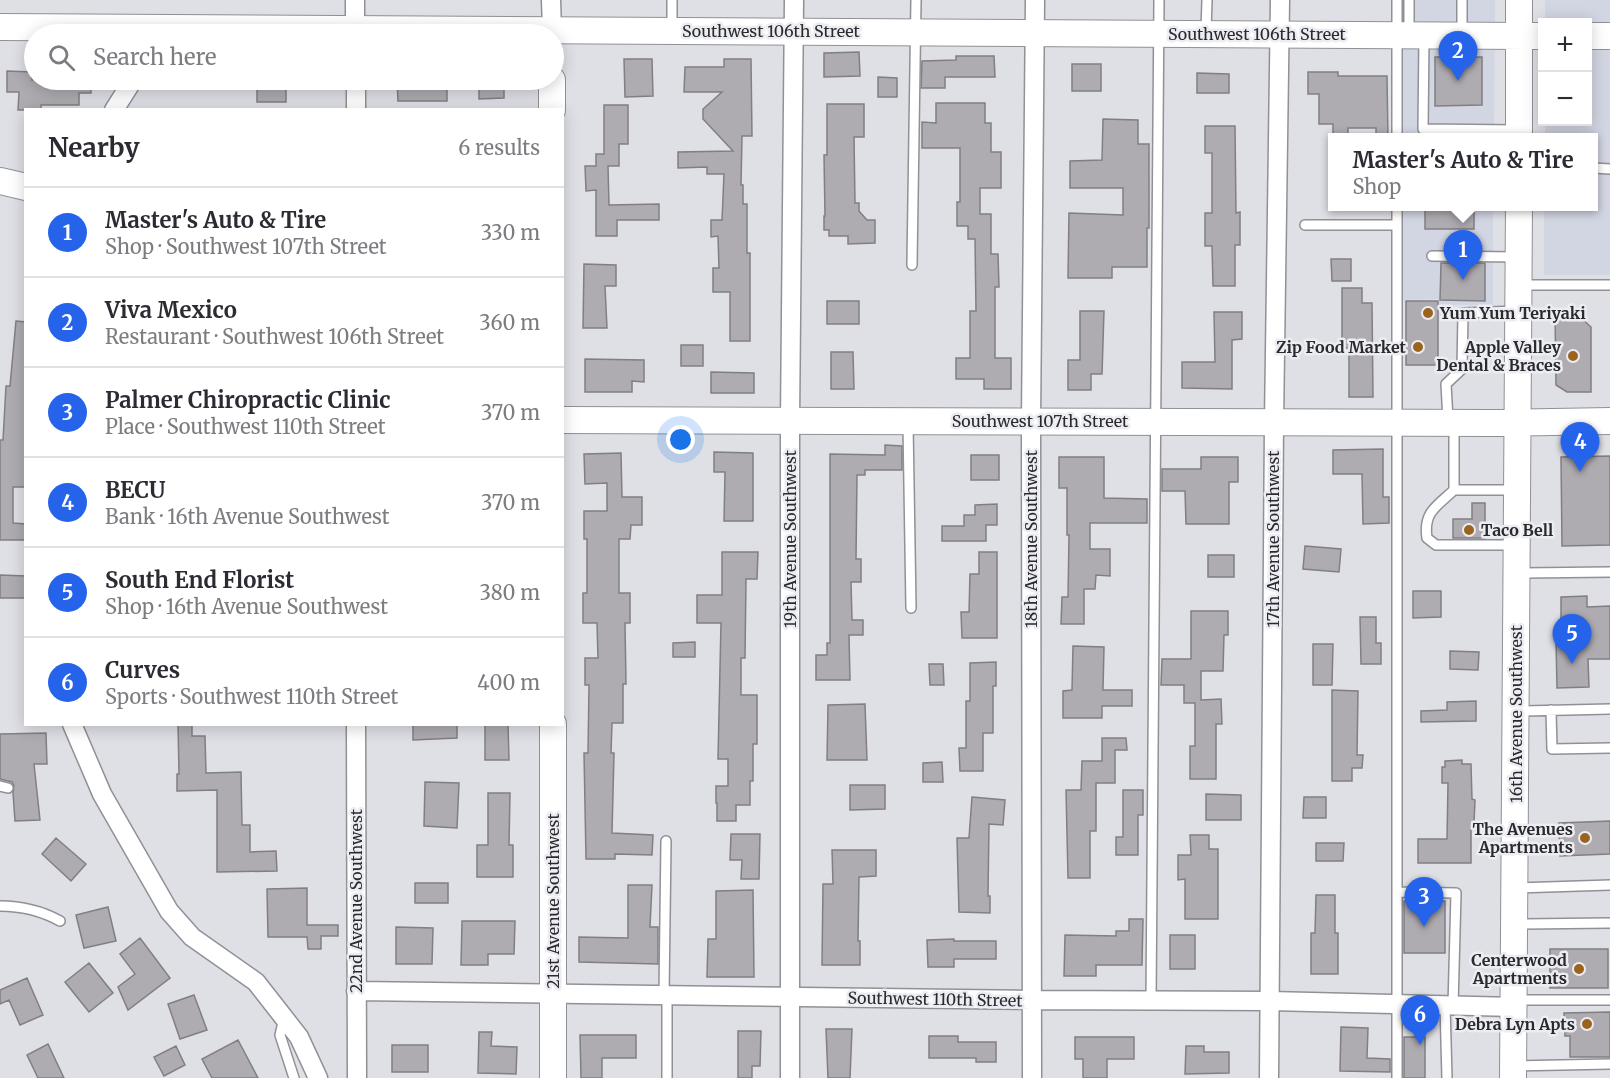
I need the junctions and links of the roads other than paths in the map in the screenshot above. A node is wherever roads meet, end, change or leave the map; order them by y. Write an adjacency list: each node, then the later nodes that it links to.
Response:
1 (356, 0): 14 (street)
2 (551, 0): 15 (street)
3 (672, 0): 18 (lane)
4 (794, 0): 19 (street, 19th Avenue Southwest)
5 (916, 0): 21 (lane)
6 (1035, 0): 22 (street, 18th Avenue Southwest)
7 (1159, 0): 23 (lane)
8 (1207, 0): 24 (lane)
9 (1280, 0): 25 (street, 17th Avenue Southwest)
10 (1397, 0): 26 (lane)
11 (1409, 0): 26 (lane)
12 (1462, 0): 27 (lane)
13 (1519, 0): 28 (street)
14 (355, 24)
15 (552, 24)
16 (0, 27): 17 (street, Southwest 106th Street)
17 (24, 28)
18 (672, 30): 19 (street, Southwest 106th Street); 20 (street, Southwest 106th Street)
19 (794, 31): 21 (street, Southwest 106th Street); 53 (street, 19th Avenue Southwest)
20 (564, 32)
21 (916, 32): 22 (street, Southwest 106th Street); 48 (lane)
22 (1035, 33): 23 (street, Southwest 106th Street); 55 (street, 18th Avenue Southwest)
23 (1158, 33): 24 (street, Southwest 106th Street); 57 (lane)
24 (1205, 34): 25 (street, Southwest 106th Street)
25 (1280, 34): 26 (street, Southwest 106th Street); 58 (street, 17th Avenue Southwest)
26 (1410, 35): 27 (street, Southwest 106th Street); 37 (lane); 38 (lane)
27 (1462, 35): 28 (street, Southwest 106th Street)
28 (1531, 36): 39 (street)
29 (1592, 36): 30 (street)
30 (1610, 36)
31 (127, 90): 34 (street)
32 (356, 90): 35 (street)
33 (552, 90): 36 (street)
34 (115, 108)
35 (356, 108)
36 (552, 108)
37 (1398, 133)
38 (1500, 133)
39 (1519, 133)
40 (0, 181): 41 (street)
41 (24, 187)
42 (1397, 211): 45 (lane)
43 (1520, 211): 47 (street, 16th Avenue Southwest)
44 (1305, 225): 45 (lane)
45 (1397, 225): 59 (lane)
46 (1432, 256): 47 (lane)
47 (1519, 257): 49 (street, 16th Avenue Southwest)
48 (912, 265)
49 (1519, 285): 50 (lane); 51 (street, 16th Avenue Southwest)
50 (1610, 285)
51 (1518, 311): 60 (lane); 61 (street, 16th Avenue Southwest)
52 (564, 420): 53 (street, Southwest 107th Street)
53 (790, 421): 54 (street, Southwest 107th Street); 86 (street, 19th Avenue Southwest)
54 (908, 421): 55 (street, Southwest 107th Street); 67 (lane)
55 (1031, 421): 57 (street, Southwest 107th Street); 87 (street, 18th Avenue Southwest)
56 (1610, 421): 61 (street, Southwest 107th Street)
57 (1155, 422): 58 (street, Southwest 107th Street); 89 (lane)
58 (1274, 422): 59 (street, Southwest 107th Street); 90 (street, 17th Avenue Southwest)
59 (1398, 423): 60 (street, Southwest 107th Street); 78 (lane)
60 (1451, 423): 61 (street, Southwest 107th Street); 62 (lane)
61 (1518, 423): 63 (street, 16th Avenue Southwest)
62 (1454, 490): 63 (lane); 64 (lane)
63 (1517, 490): 64 (street, 16th Avenue Southwest)
64 (1517, 545): 66 (street, 16th Avenue Southwest)
65 (1610, 572): 66 (lane)
66 (1517, 573): 70 (street, 16th Avenue Southwest)
67 (911, 608)
68 (1610, 709): 69 (lane)
69 (1551, 710): 70 (lane); 74 (lane)
70 (1516, 711): 77 (street, 16th Avenue Southwest)
71 (73, 726): 94 (street)
72 (356, 726): 83 (street, 22nd Avenue Southwest)
73 (553, 726): 84 (street, 21st Avenue Southwest)
74 (1610, 748)
75 (666, 841): 85 (lane)
76 (1610, 885): 77 (lane)
77 (1515, 888): 82 (street, 16th Avenue Southwest)
78 (1397, 892): 91 (lane); 93 (lane)
79 (0, 906): 80 (lane)
80 (60, 921)
81 (1610, 923): 82 (lane)
82 (1515, 924): 92 (street, 16th Avenue Southwest)
83 (356, 991): 84 (street, Southwest 110th Street); 99 (street, 22nd Avenue Southwest)
84 (552, 993): 85 (street, Southwest 110th Street); 100 (street, 21st Avenue Southwest)
85 (666, 995): 86 (street, Southwest 110th Street); 101 (lane)
86 (791, 997): 87 (street, Southwest 110th Street); 102 (street, 19th Avenue Southwest)
87 (1032, 1000): 89 (street, Southwest 110th Street); 103 (street, 18th Avenue Southwest)
88 (1610, 1000): 92 (lane)
89 (1151, 1001): 90 (street, Southwest 110th Street)
90 (1270, 1001): 91 (street, Southwest 110th Street); 104 (street, 17th Avenue Southwest)
91 (1397, 1004): 93 (street, Southwest 110th Street); 105 (lane)
92 (1515, 1004): 93 (street, Southwest 110th Street); 96 (street, 16th Avenue Southwest)
93 (1449, 1005): 106 (lane)
94 (284, 1018): 97 (lane); 98 (street)
95 (1610, 1064): 96 (lane)
96 (1513, 1072)
97 (294, 1078)
98 (318, 1078)
99 (357, 1078)
100 (553, 1078)
101 (667, 1078)
102 (790, 1078)
103 (1032, 1078)
104 (1269, 1078)
105 (1397, 1078)
106 (1447, 1078)

